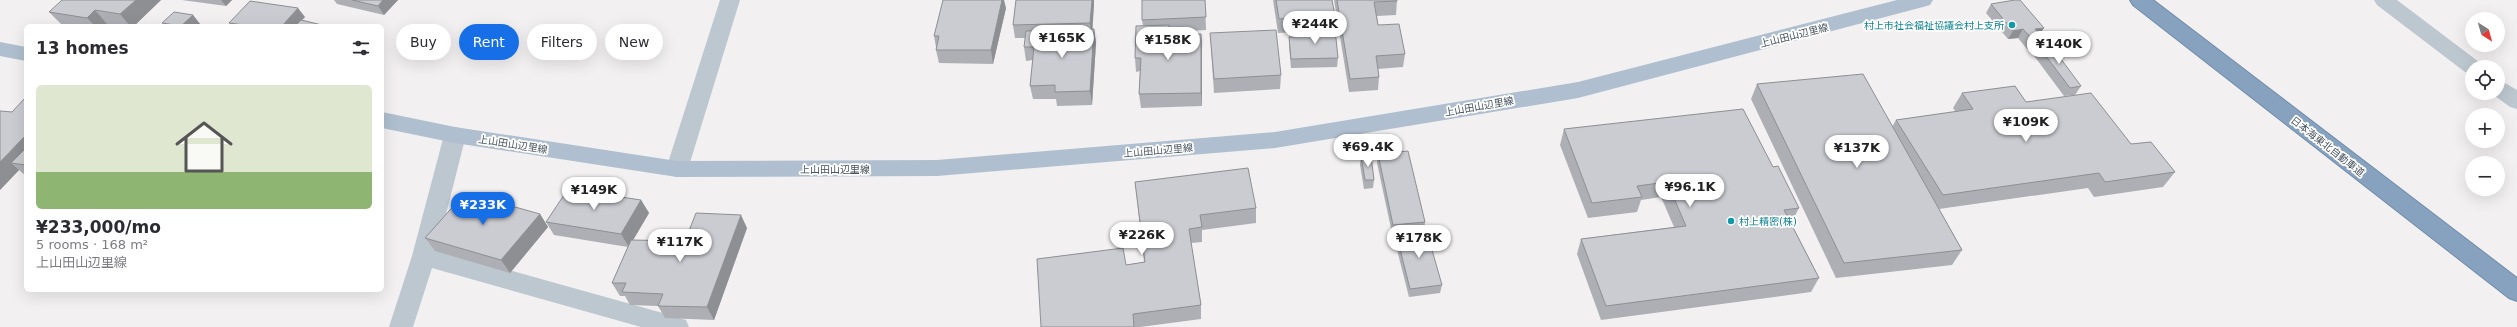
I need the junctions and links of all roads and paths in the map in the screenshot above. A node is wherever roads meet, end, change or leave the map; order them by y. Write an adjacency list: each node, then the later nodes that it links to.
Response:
1 (730, 0): 12 (street)
2 (1922, 0): 12 (main road, 上山田山辺里線)
3 (2140, 0): 14 (highway, 日本海東北自動車道)
4 (2384, 0): 7 (street)
5 (0, 49): 6 (main road)
6 (24, 54)
7 (2465, 62)
8 (2505, 92): 9 (street)
9 (2517, 101)
10 (384, 120): 11 (main road, 上山田山辺里線)
11 (455, 135): 12 (main road, 上山田山辺里線); 13 (street)
12 (677, 169)
13 (424, 256): 15 (street); 16 (street)
14 (2517, 291)
15 (401, 327)
16 (677, 327)

